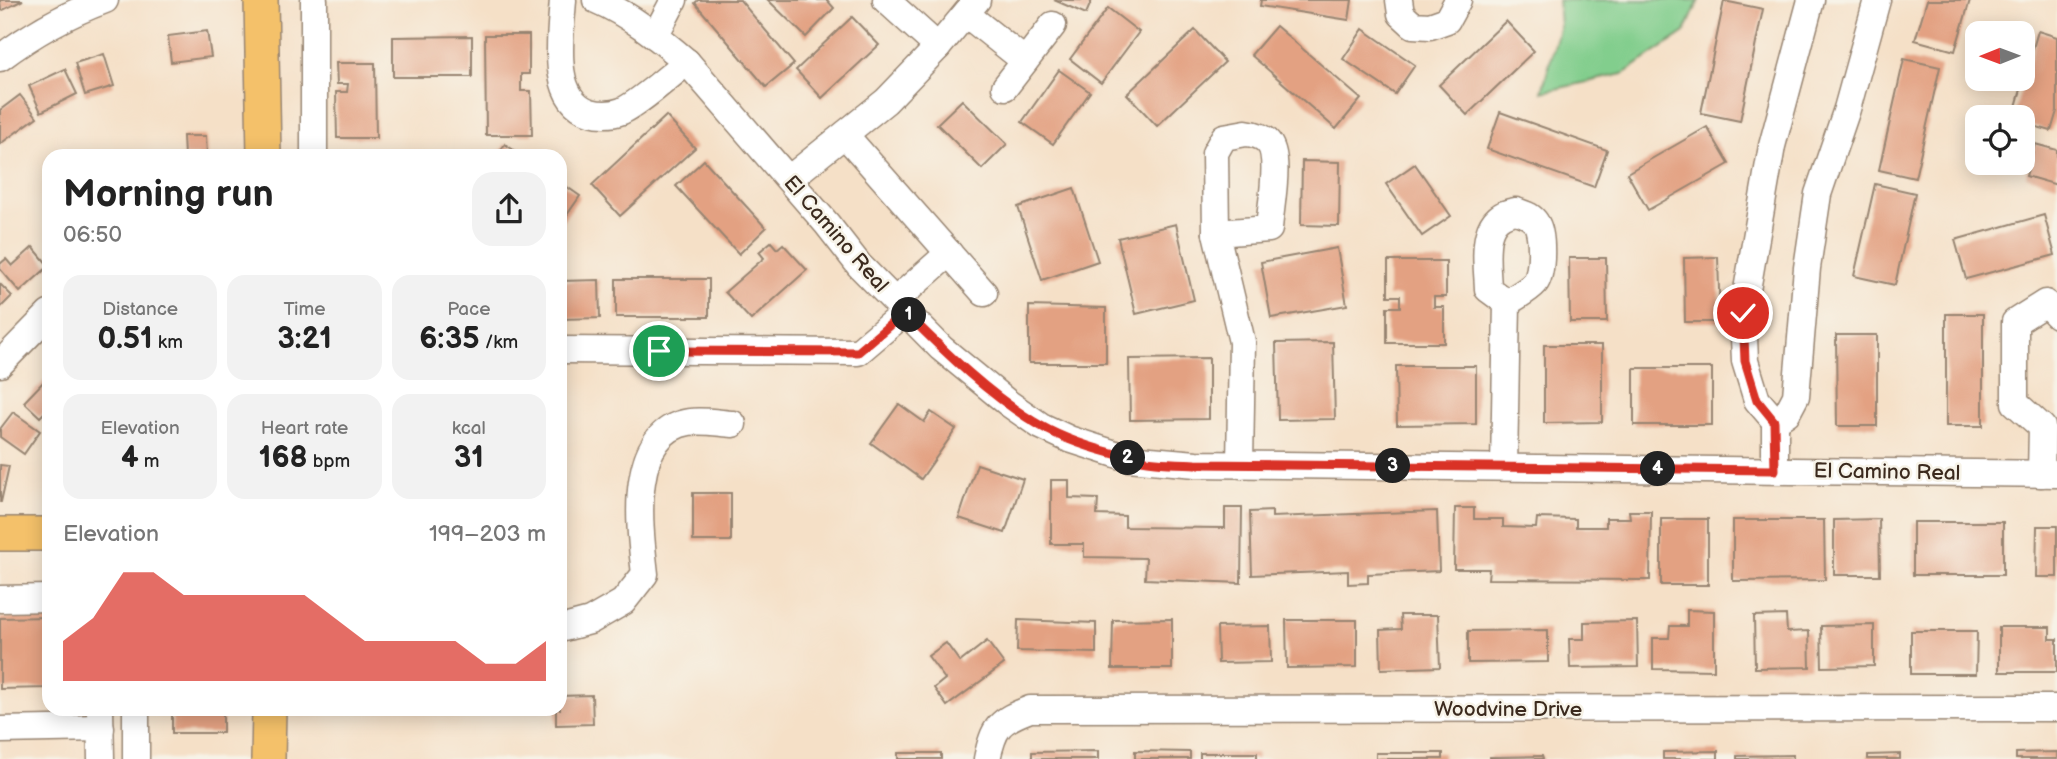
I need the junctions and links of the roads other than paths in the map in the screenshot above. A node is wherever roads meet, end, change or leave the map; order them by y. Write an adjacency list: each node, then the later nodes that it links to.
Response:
1 (106, 0): 16 (street)
2 (261, 0): 21 (main road)
3 (314, 0): 22 (street)
4 (563, 0): 18 (street)
5 (596, 0): 14 (street, El Camino Real)
6 (674, 0): 14 (street)
7 (886, 0): 15 (street)
8 (1399, 0): 9 (street)
9 (1458, 0)
10 (1811, 0): 33 (street)
11 (1877, 0): 33 (street)
12 (968, 6): 15 (street); 17 (street)
13 (1053, 25): 17 (street)
14 (655, 36): 18 (street, El Camino Real)
15 (938, 47): 20 (street)
16 (0, 58)
17 (1025, 61): 19 (street)
18 (687, 62): 23 (street, El Camino Real)
19 (1006, 87)
20 (845, 135): 23 (street); 25 (street)
21 (264, 149)
22 (314, 149)
23 (789, 179): 28 (street, El Camino Real)
24 (1216, 233): 36 (street)
25 (949, 253): 26 (street); 28 (street)
26 (984, 293)
27 (1507, 303): 37 (street)
28 (900, 307): 31 (street); 36 (street, El Camino Real)
29 (2057, 315): 34 (street)
30 (42, 321): 32 (street)
31 (567, 350)
32 (0, 364)
33 (1774, 421): 38 (street)
34 (2049, 421): 39 (street)
35 (733, 424): 44 (street)
36 (1240, 465): 37 (street, El Camino Real)
37 (1504, 467): 38 (street, El Camino Real)
38 (1775, 470): 39 (street, El Camino Real)
39 (2049, 474)
40 (0, 534): 41 (main road)
41 (42, 534)
42 (42, 598): 43 (street)
43 (0, 599)
44 (567, 627)
45 (2057, 708): 53 (street, Woodvine Drive)
46 (136, 716): 51 (street)
47 (269, 716): 52 (main road)
48 (100, 718): 49 (street); 50 (street)
49 (0, 730)
50 (101, 759)
51 (136, 759)
52 (268, 759)
53 (987, 759)

